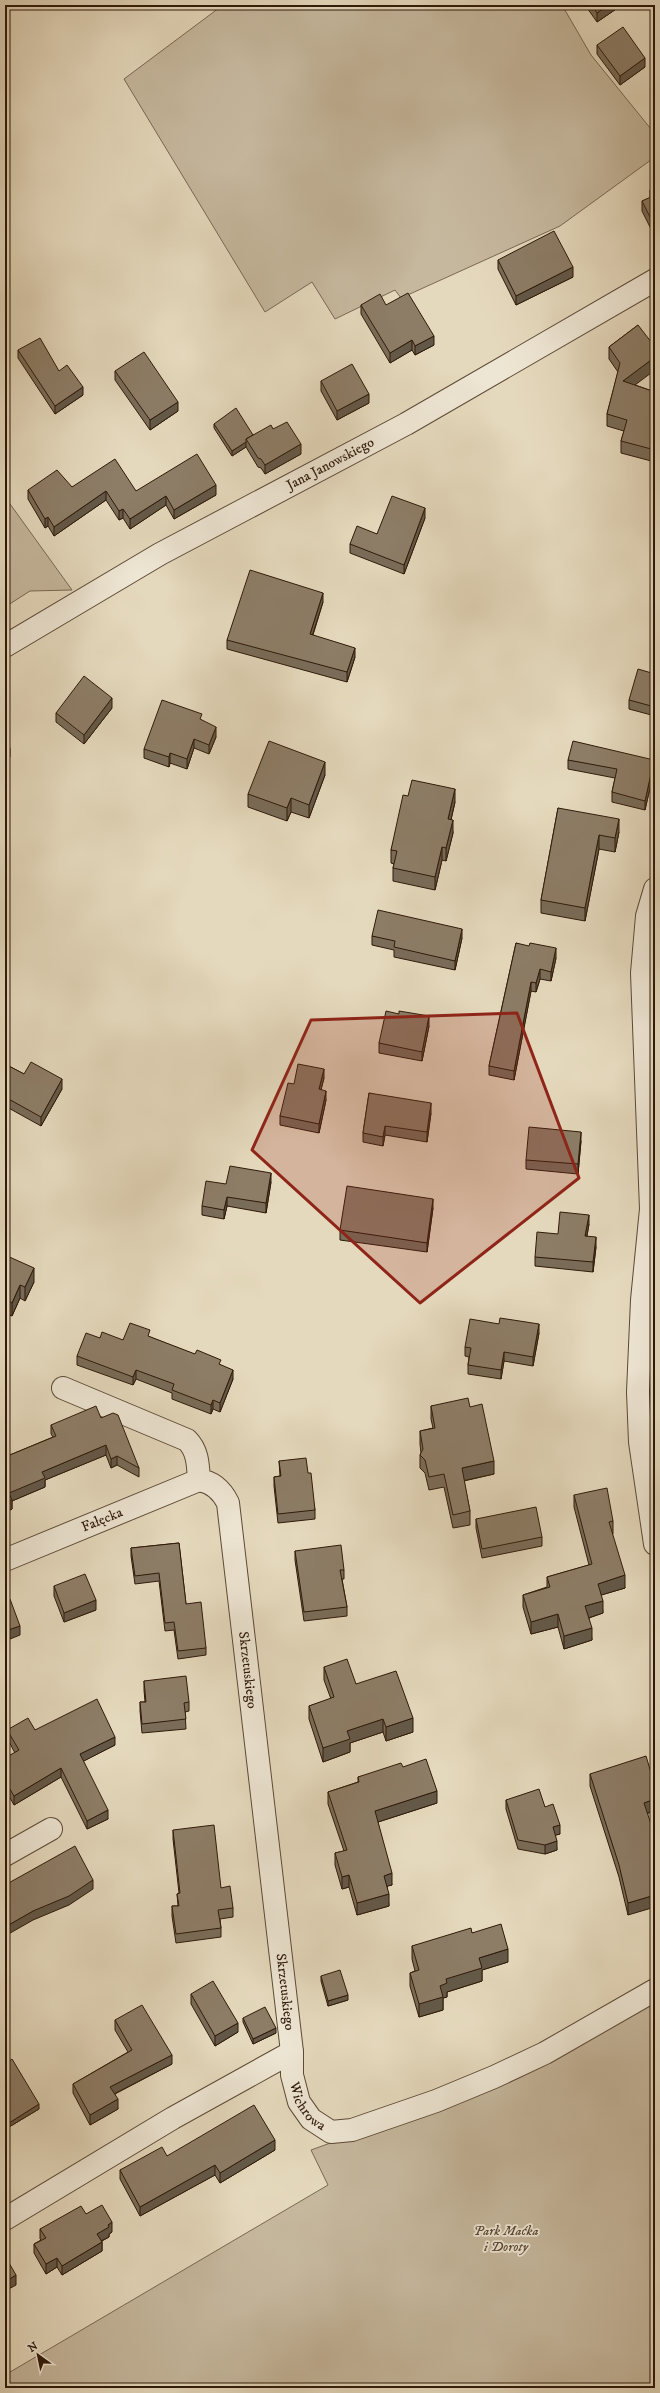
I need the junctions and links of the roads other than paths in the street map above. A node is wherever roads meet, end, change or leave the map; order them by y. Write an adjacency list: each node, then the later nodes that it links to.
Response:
1 (655, 280): 2 (street, Jana Janowskiego)
2 (5, 646)
3 (655, 889): 6 (street)
4 (63, 1388): 5 (street)
5 (199, 1480): 7 (street, Fałęcka); 11 (street, Skrzetuskiego)
6 (655, 1544)
7 (5, 1560)
8 (52, 1828): 9 (street)
9 (5, 1855)
10 (655, 1990): 11 (street, Wichrowa)
11 (292, 2052): 12 (street)
12 (5, 2219)

